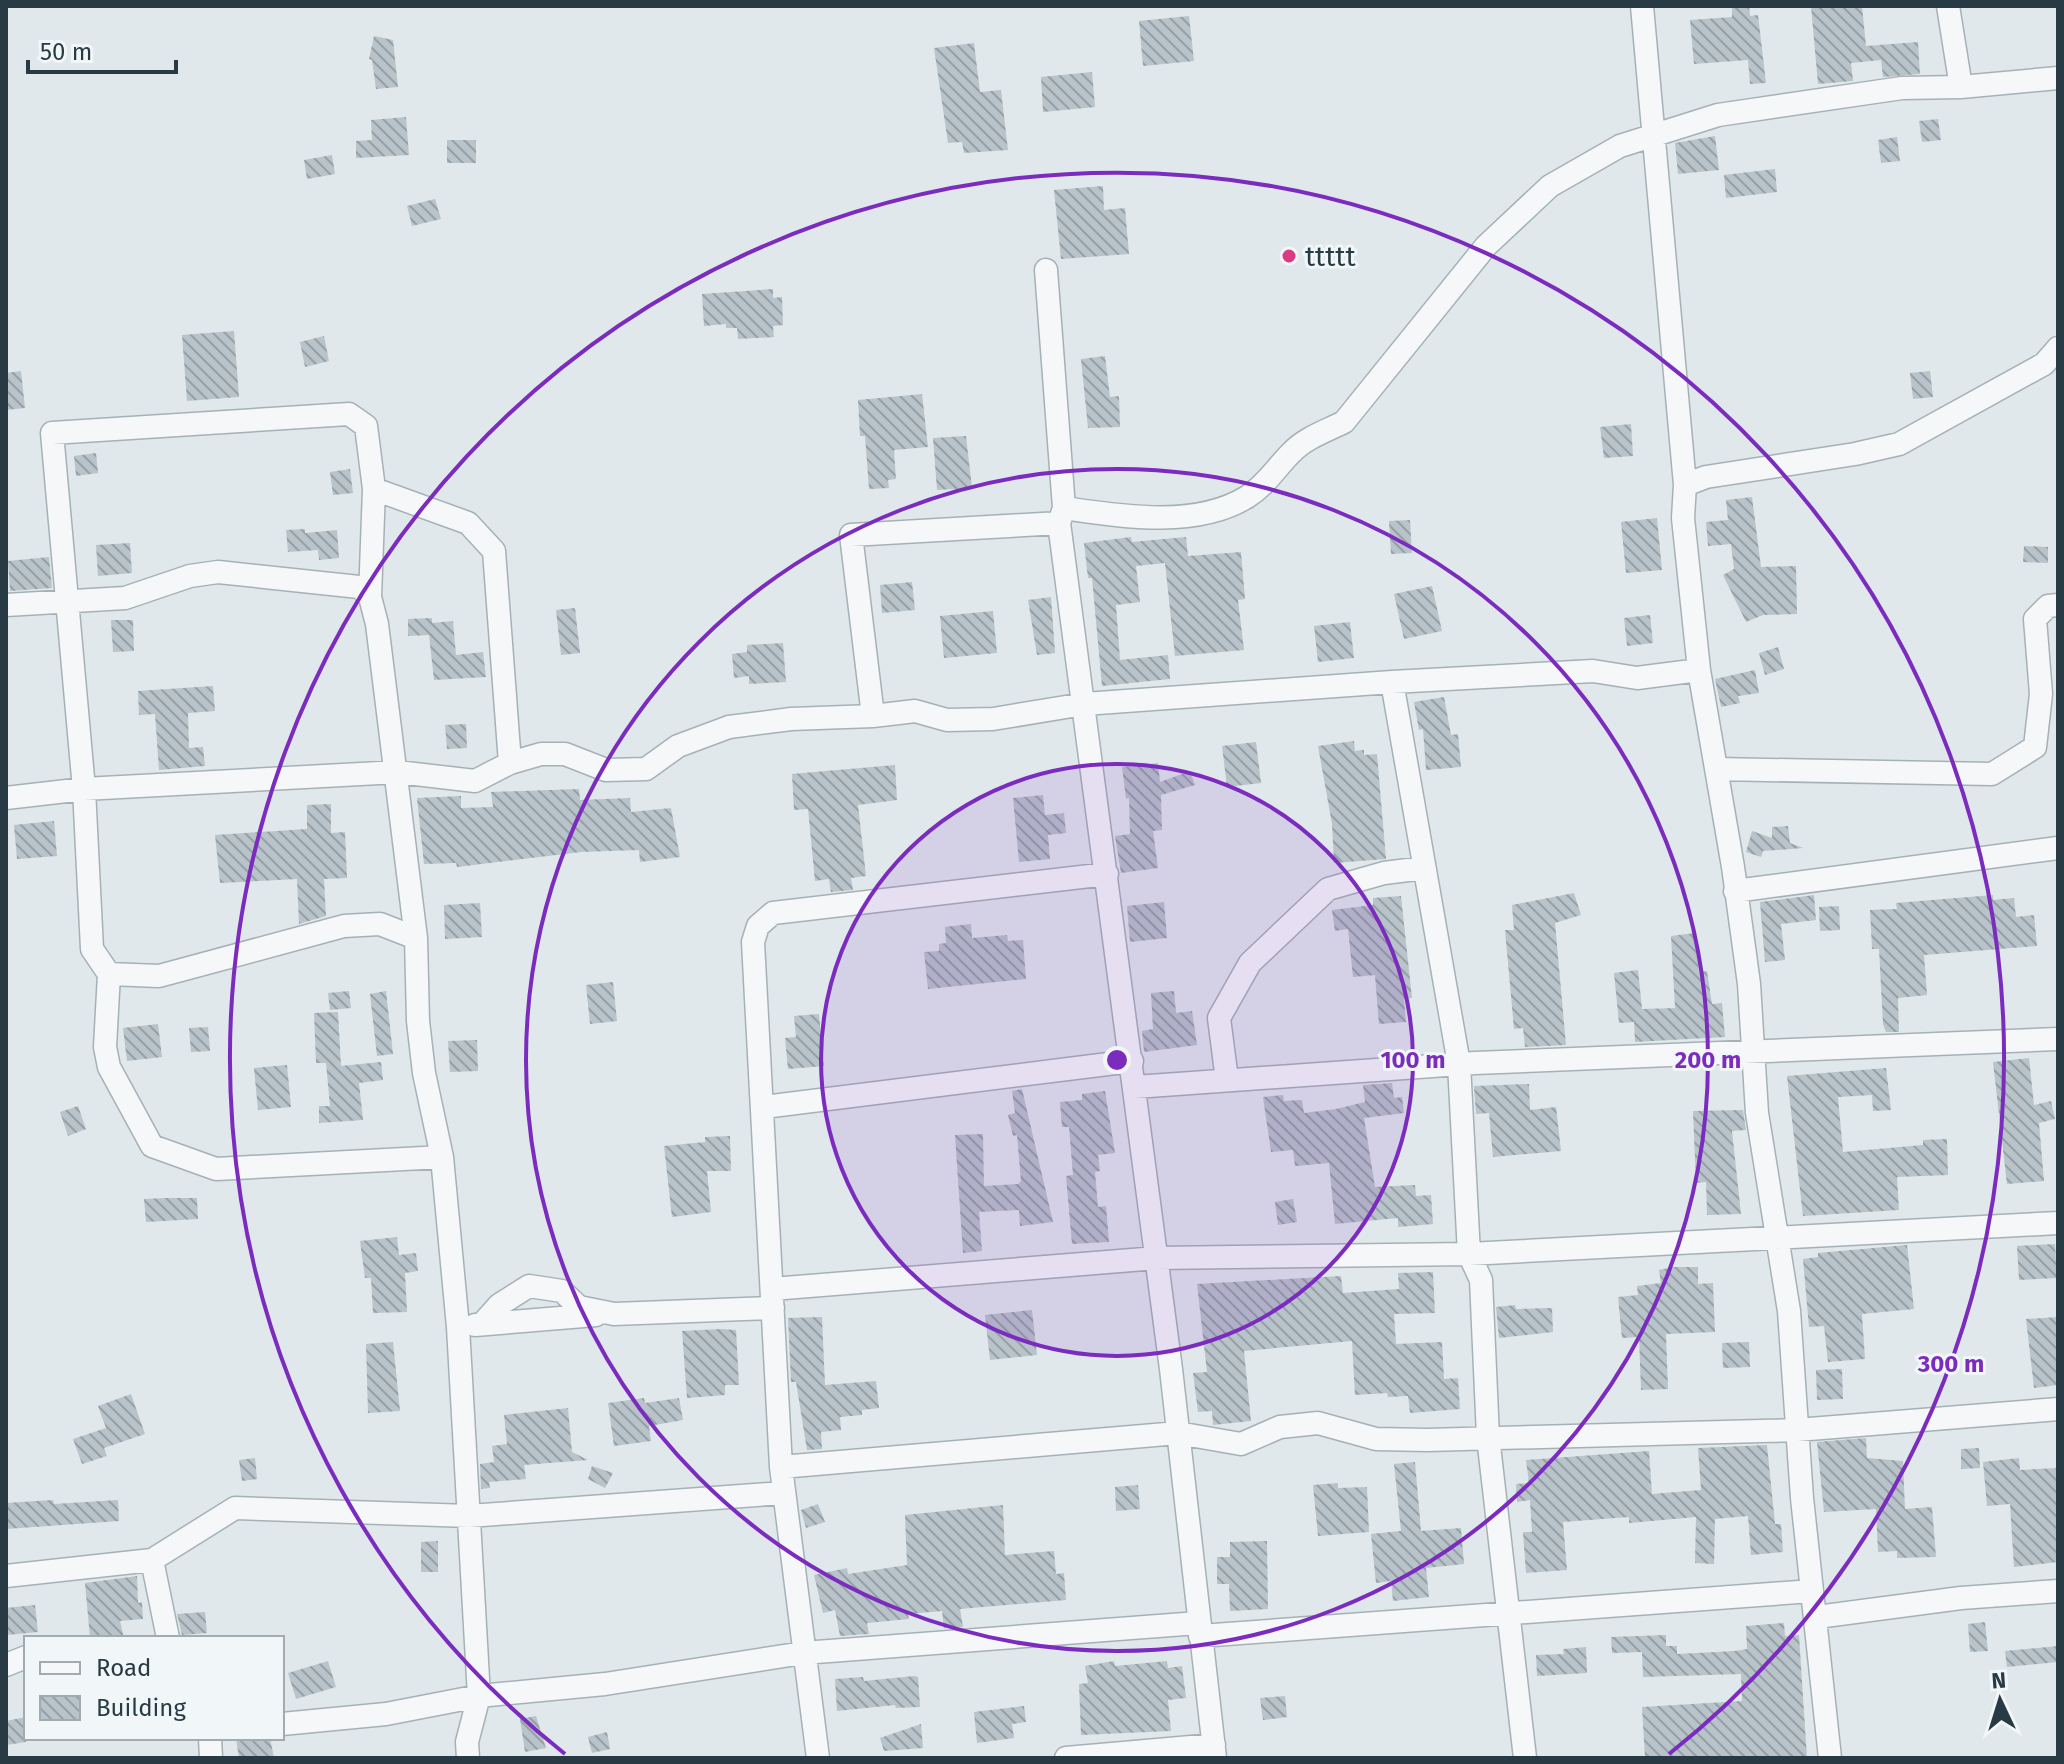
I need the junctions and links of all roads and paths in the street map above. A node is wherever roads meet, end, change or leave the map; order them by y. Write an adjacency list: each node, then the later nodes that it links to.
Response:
1 (1642, 6): 5 (street)
2 (1948, 6): 4 (street)
3 (2058, 78): 4 (street)
4 (1961, 87): 5 (street)
5 (1656, 135): 8 (street); 10 (street)
6 (1046, 270): 10 (street)
7 (2058, 348): 8 (street)
8 (1685, 485): 15 (street)
9 (374, 489): 11 (street); 12 (street); 19 (street)
10 (1062, 515): 17 (street); 18 (street)
11 (370, 597): 12 (street); 21 (street)
12 (68, 600): 13 (street); 22 (street)
13 (6, 605)
14 (2058, 605): 20 (street)
15 (1699, 670): 16 (street); 20 (street)
16 (1392, 682): 17 (street); 25 (street)
17 (1084, 704): 18 (street); 26 (street)
18 (873, 716): 19 (street)
19 (510, 763): 21 (street)
20 (1716, 769): 27 (street)
21 (398, 772): 22 (street); 28 (street)
22 (84, 789): 23 (street); 29 (street)
23 (6, 798)
24 (2058, 848): 27 (street)
25 (1424, 868): 33 (street); 34 (street)
26 (1107, 874): 32 (street); 36 (street)
27 (1735, 891): 31 (street)
28 (416, 938): 29 (street); 37 (street)
29 (109, 974): 37 (street)
30 (2058, 1039): 31 (street)
31 (1753, 1050): 33 (street); 39 (street)
32 (1132, 1061): 35 (street); 36 (street)
33 (1459, 1064): 34 (street); 40 (street)
34 (1227, 1080): 35 (street)
35 (1135, 1087): 41 (street)
36 (764, 1107): 42 (street)
37 (442, 1157): 45 (street)
38 (2058, 1223): 39 (street)
39 (1777, 1238): 40 (street); 47 (street)
40 (1469, 1254): 41 (street); 49 (street)
41 (1157, 1258): 42 (street); 48 (street)
42 (772, 1298): 43 (street); 50 (street)
43 (614, 1314): 44 (street); 44 (street)
44 (482, 1324): 45 (street)
45 (458, 1327): 52 (street)
46 (2058, 1409): 47 (street)
47 (1797, 1430): 49 (street); 55 (street)
48 (1178, 1433): 49 (street); 50 (street); 59 (street)
49 (1488, 1437): 57 (street)
50 (781, 1467): 51 (street)
51 (783, 1493): 52 (street); 61 (street)
52 (469, 1516): 53 (street); 62 (street)
53 (152, 1560): 54 (street); 60 (street)
54 (6, 1576)
55 (1812, 1591): 57 (street); 58 (street)
56 (2058, 1591): 58 (street)
57 (1508, 1613): 59 (street); 68 (street)
58 (1817, 1617): 69 (street)
59 (1199, 1629): 61 (street); 64 (street)
60 (168, 1636)
61 (803, 1653): 62 (street); 66 (street)
62 (479, 1696): 63 (street); 65 (street)
63 (284, 1724)
64 (1214, 1752): 67 (street)
65 (468, 1758)
66 (818, 1758)
67 (1066, 1758)
68 (1525, 1758)
69 (1830, 1758)

